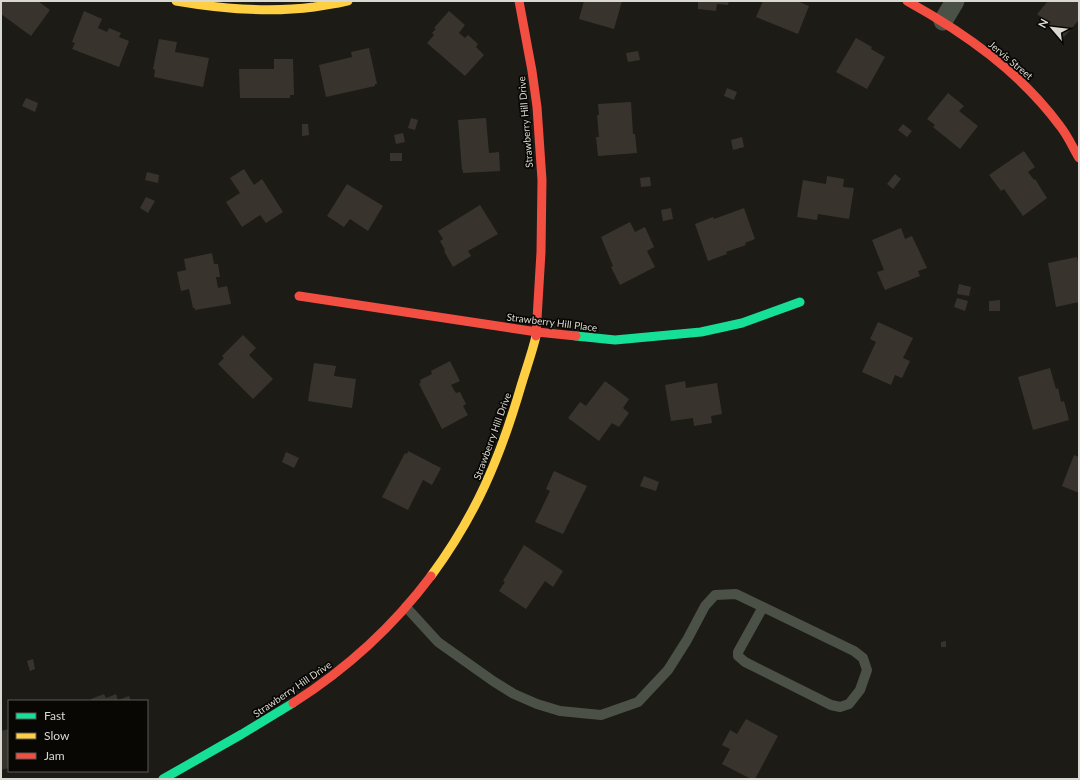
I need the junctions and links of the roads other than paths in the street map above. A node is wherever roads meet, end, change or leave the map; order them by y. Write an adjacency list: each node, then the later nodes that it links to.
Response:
1 (176, 1): 2 (street)
2 (348, 1)
3 (518, 1): 10 (street, Strawberry Hill Drive)
4 (907, 1): 6 (street, Jervis Street)
5 (955, 1): 6 (street)
6 (943, 21): 7 (street, Jervis Street)
7 (1079, 158)
8 (299, 296): 10 (street, Strawberry Hill Place)
9 (800, 302): 10 (street, Strawberry Hill Place)
10 (537, 332): 12 (street, Strawberry Hill Drive)
11 (763, 606): 11 (lane); 12 (lane)
12 (406, 607): 13 (street, Strawberry Hill Drive)
13 (163, 779)

